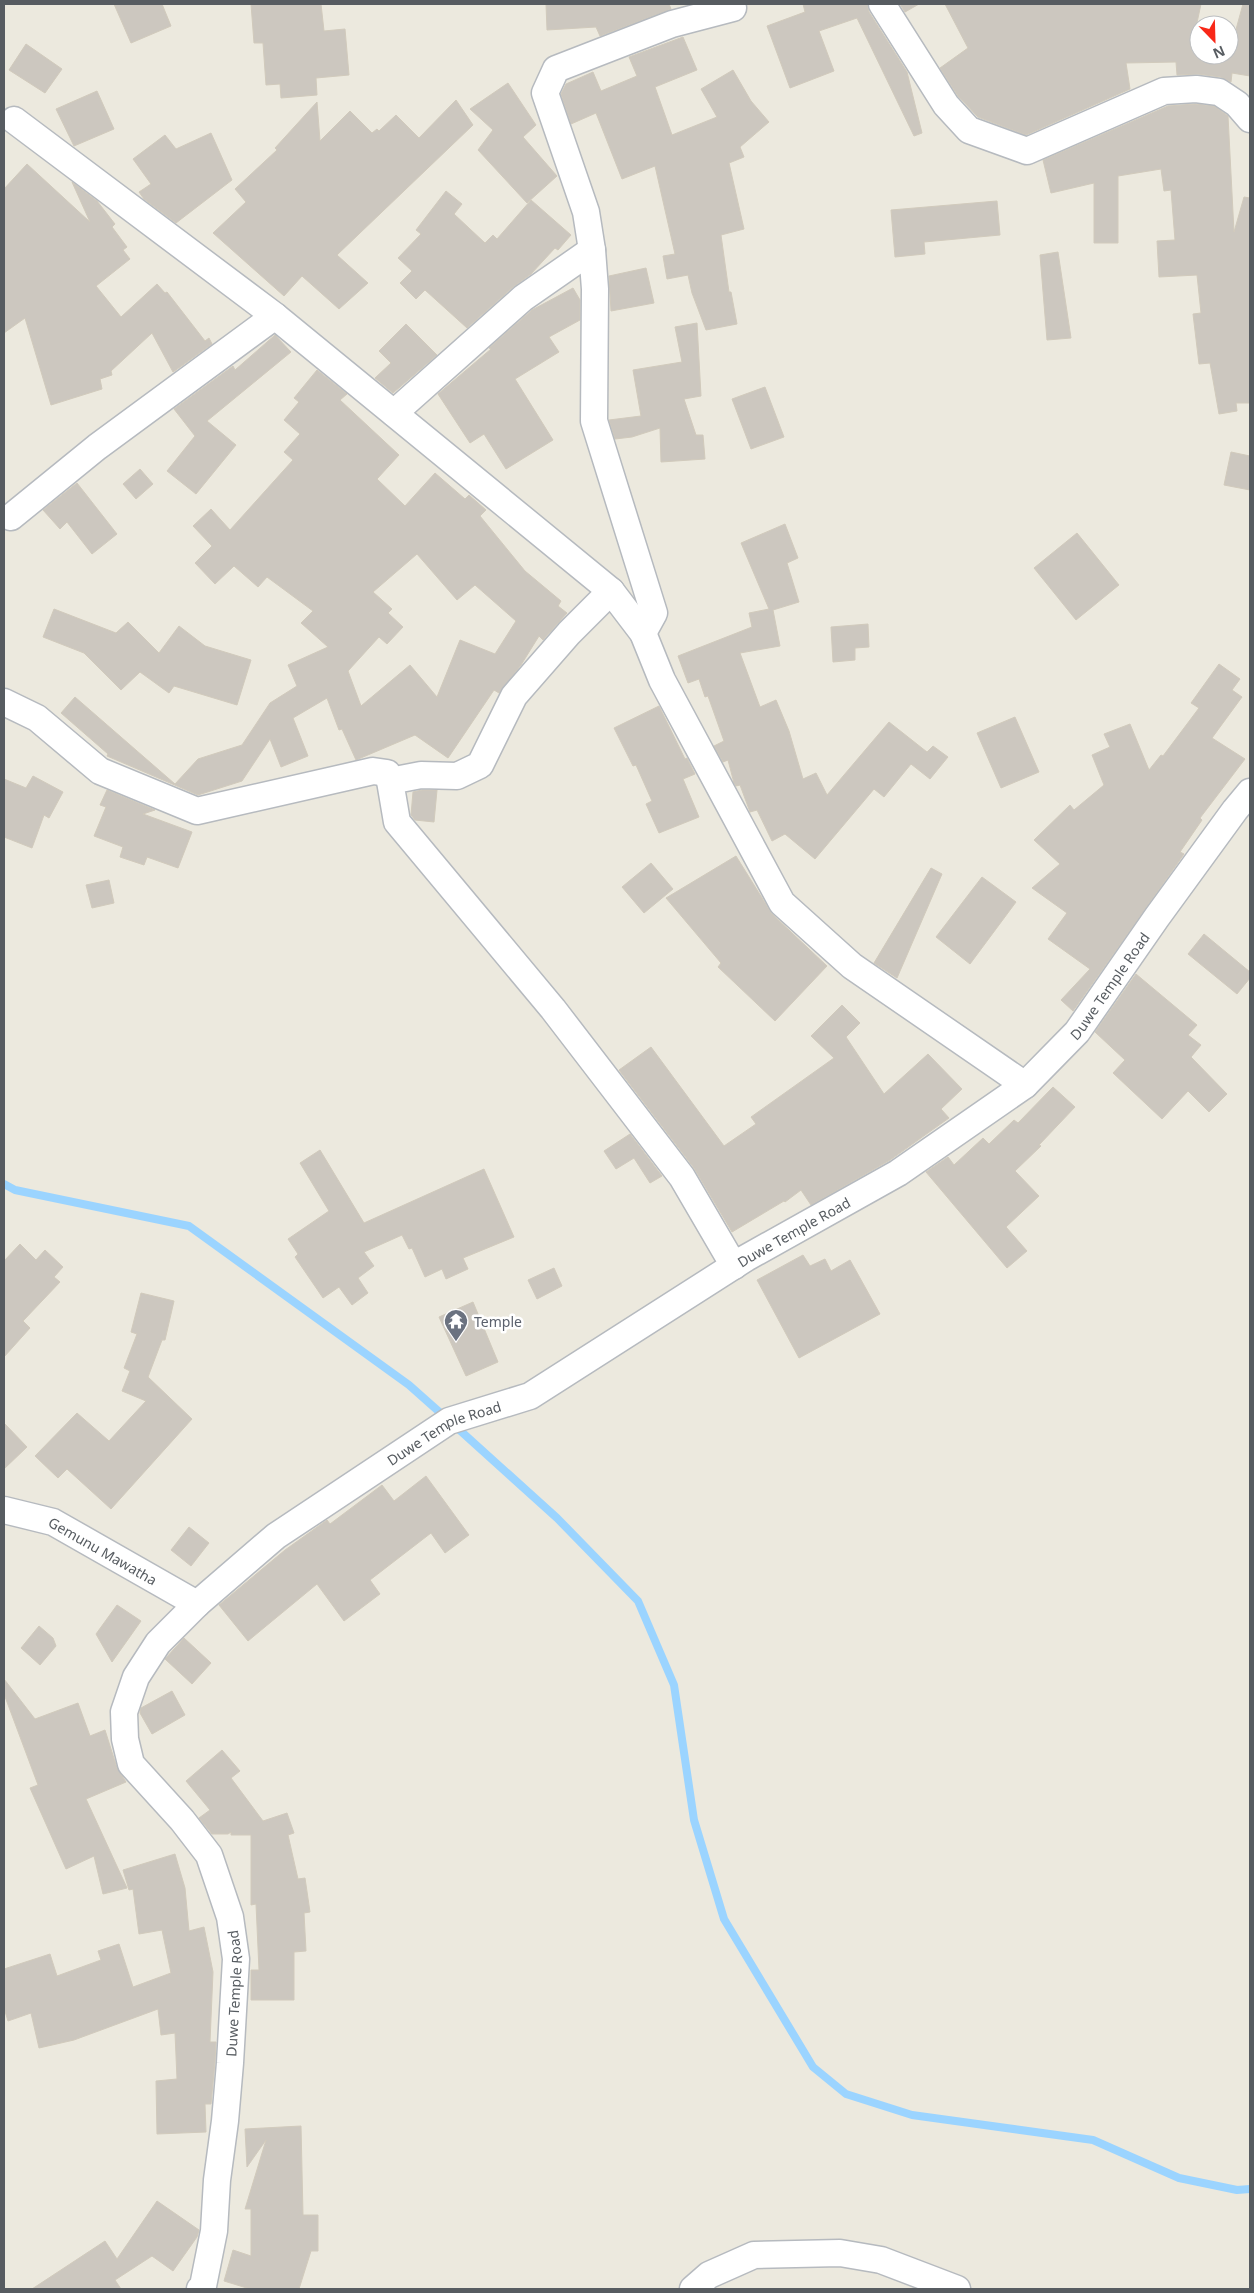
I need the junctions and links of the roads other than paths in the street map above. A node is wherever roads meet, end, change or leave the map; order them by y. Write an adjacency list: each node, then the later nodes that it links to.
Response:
1 (882, 4): 3 (street)
2 (733, 8): 5 (street)
3 (1250, 120)
4 (7, 121): 6 (street)
5 (592, 250): 7 (street); 10 (street)
6 (275, 316): 7 (street); 8 (street)
7 (394, 413): 9 (street)
8 (11, 518)
9 (612, 591): 10 (street); 12 (street)
10 (643, 633): 14 (street)
11 (4, 702): 12 (street)
12 (390, 781): 15 (street)
13 (1250, 792): 14 (street, Duwe Temple Road)
14 (1024, 1085): 15 (street, Duwe Temple Road)
15 (734, 1266): 17 (street, Duwe Temple Road)
16 (4, 1510): 17 (street, Gemunu Mawatha)
17 (197, 1604): 18 (street, Duwe Temple Road)
18 (200, 2289)
19 (693, 2289): 20 (street)
20 (957, 2289)

